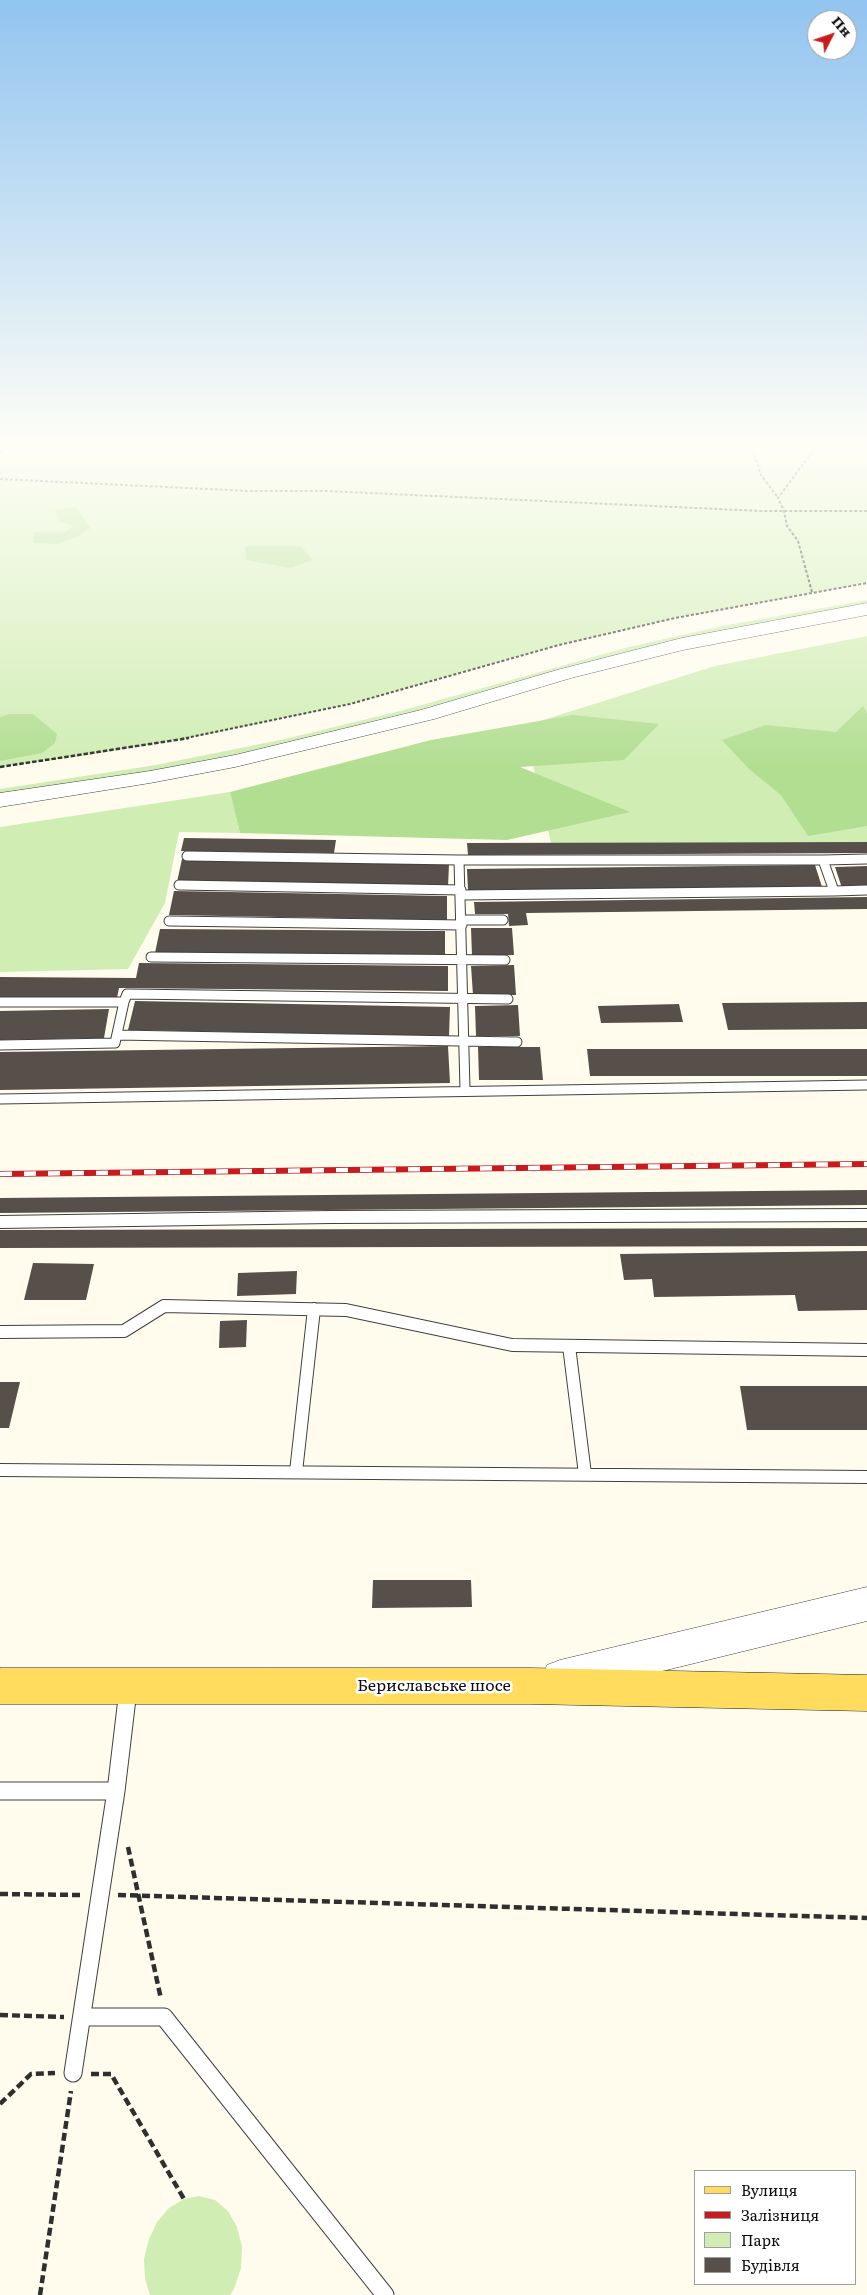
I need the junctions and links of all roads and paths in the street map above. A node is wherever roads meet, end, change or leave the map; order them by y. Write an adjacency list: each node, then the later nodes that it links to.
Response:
1 (801, 552): 3 (path)
2 (867, 583): 3 (path)
3 (812, 592): 6 (path)
4 (867, 595): 7 (street)
5 (867, 609): 8 (street)
6 (0, 767)
7 (0, 783)
8 (0, 800)
9 (187, 856): 11 (lane)
10 (867, 859): 12 (lane)
11 (459, 860): 12 (lane); 16 (lane)
12 (823, 860): 14 (lane)
13 (179, 885): 16 (lane)
14 (834, 890): 15 (lane); 16 (lane)
15 (867, 890)
16 (461, 893): 19 (lane)
17 (502, 920): 19 (lane)
18 (169, 921): 19 (lane)
19 (462, 922): 21 (lane)
20 (151, 957): 21 (lane)
21 (462, 960): 22 (lane); 23 (lane)
22 (505, 960)
23 (463, 998): 24 (lane); 26 (lane); 28 (lane)
24 (508, 999)
25 (0, 1002): 26 (lane)
26 (124, 1002): 27 (lane)
27 (117, 1035): 28 (lane); 30 (lane)
28 (464, 1041): 29 (lane); 32 (lane)
29 (517, 1042)
30 (0, 1045)
31 (867, 1085): 32 (lane)
32 (465, 1090): 33 (lane)
33 (0, 1099)
34 (867, 1215): 35 (lane)
35 (0, 1222)
36 (314, 1309): 37 (lane); 38 (lane); 41 (lane)
37 (0, 1332)
38 (570, 1346): 39 (lane); 42 (lane)
39 (867, 1350)
40 (0, 1470): 41 (lane)
41 (296, 1472): 42 (lane)
42 (584, 1474): 43 (lane)
43 (867, 1477)
44 (867, 1604): 47 (street)
45 (0, 1686): 46 (main road, Бериславське шосе)
46 (128, 1686): 47 (main road, Бериславське шосе); 50 (lane)
47 (530, 1686): 48 (main road, Бериславське шосе)
48 (867, 1693)
49 (0, 1791): 50 (lane)
50 (116, 1791): 53 (lane)
51 (126, 1838): 54 (path)
52 (0, 1894): 53 (path)
53 (100, 1895): 54 (path); 57 (lane)
54 (138, 1895): 55 (path); 58 (path)
55 (867, 1918)
56 (0, 2015): 57 (path)
57 (82, 2017): 58 (lane); 59 (lane)
58 (164, 2017): 63 (lane)
59 (73, 2073): 60 (path); 61 (path); 62 (path)
60 (0, 2104)
61 (184, 2199)
62 (40, 2295)
63 (385, 2295)

